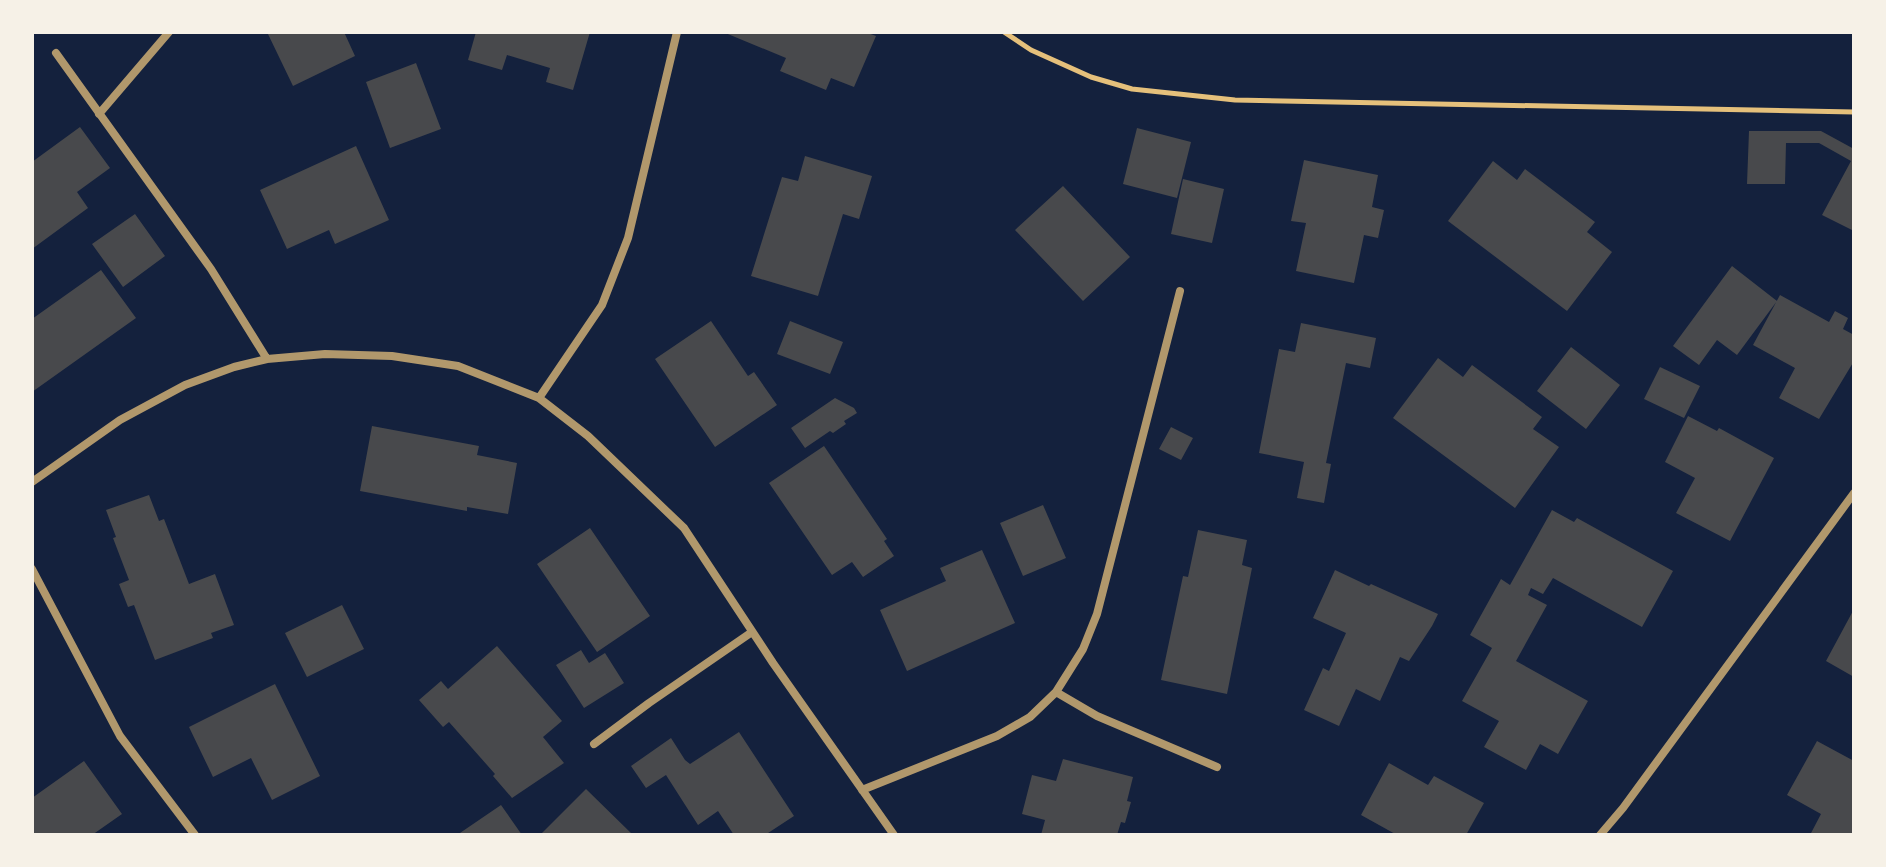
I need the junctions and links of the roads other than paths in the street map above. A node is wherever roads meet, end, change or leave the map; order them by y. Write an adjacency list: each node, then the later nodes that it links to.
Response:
1 (169, 32): 4 (street)
2 (677, 32): 7 (street)
3 (56, 53): 4 (street)
4 (99, 114): 6 (street)
5 (1180, 291): 12 (street)
6 (267, 359): 7 (street); 8 (street)
7 (539, 398): 11 (street)
8 (32, 482)
9 (1854, 493): 18 (street)
10 (32, 569): 16 (street)
11 (752, 632): 13 (street); 15 (street)
12 (1056, 692): 14 (street); 15 (street)
13 (594, 744)
14 (1217, 767)
15 (862, 790): 17 (street)
16 (195, 835)
17 (894, 835)
18 (1600, 835)

